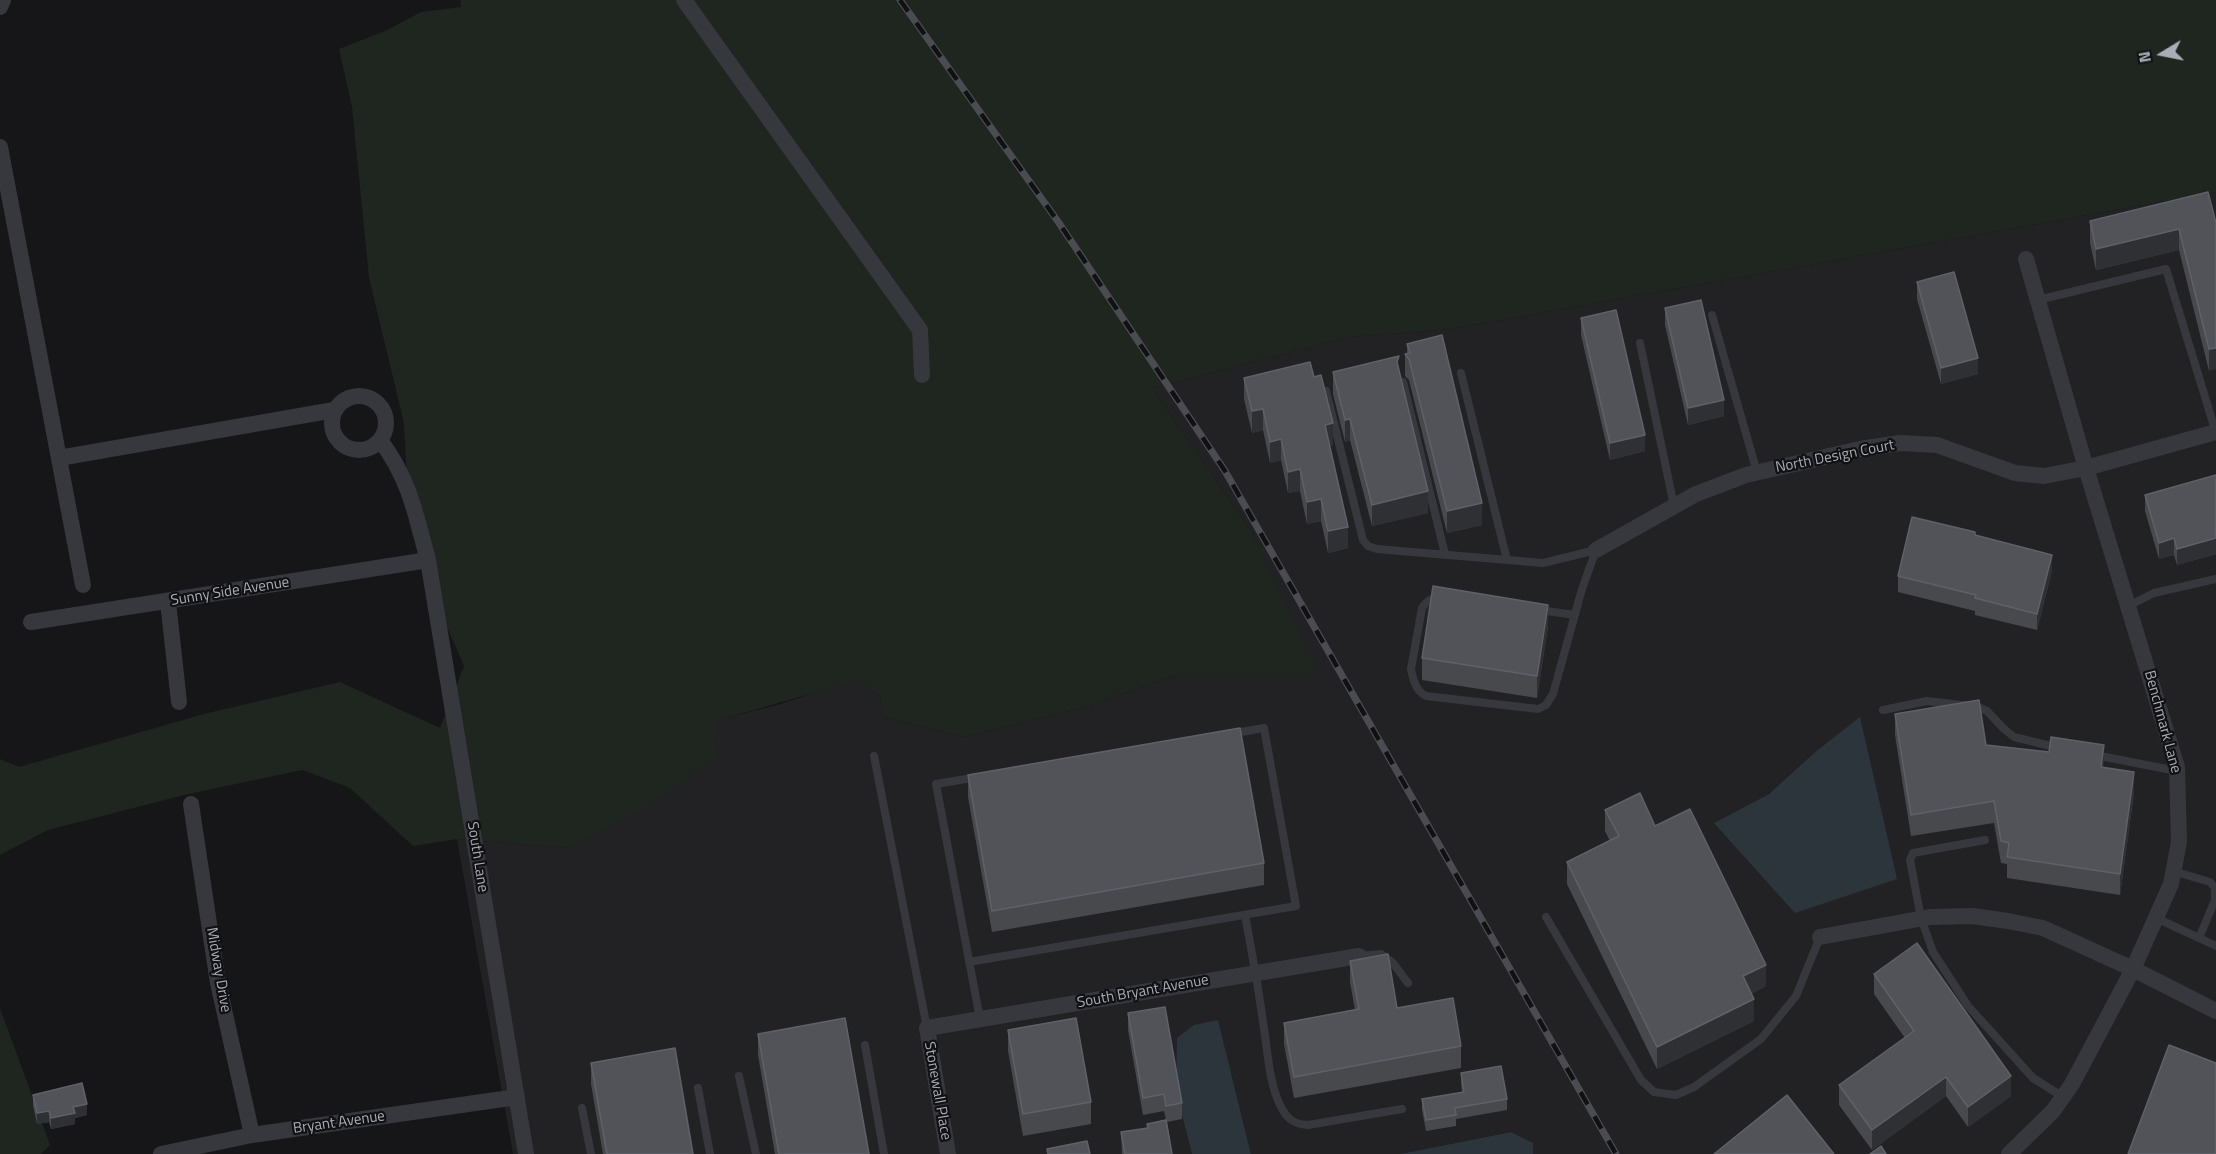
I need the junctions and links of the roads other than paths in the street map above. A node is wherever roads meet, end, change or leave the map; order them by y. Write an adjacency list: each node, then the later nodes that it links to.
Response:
1 (3, 0): 3 (street)
2 (684, 0): 10 (street)
3 (0, 7)
4 (0, 147): 16 (street)
5 (2026, 259): 6 (street, Benchmark Lane)
6 (2038, 300): 14 (lane); 17 (street, Benchmark Lane)
7 (1712, 315): 18 (lane)
8 (1640, 343): 19 (lane)
9 (1461, 373): 23 (lane)
10 (922, 375)
11 (1403, 382): 21 (lane)
12 (1326, 391): 21 (lane)
13 (334, 410): 15 (street); 15 (street); 16 (street)
14 (2216, 433): 17 (street, North Design Court)
15 (380, 441): 22 (street, South Lane)
16 (59, 458): 25 (street)
17 (2086, 468): 18 (street, North Design Court); 28 (street, Benchmark Lane)
18 (1757, 472): 19 (street, North Design Court)
19 (1674, 506): 20 (street, North Design Court)
20 (1596, 550): 23 (lane); 30 (lane)
21 (1445, 555): 23 (lane)
22 (428, 560): 27 (street, Sunny Side Avenue); 61 (street, South Lane)
23 (1507, 560)
24 (2216, 579): 28 (lane)
25 (83, 585)
26 (1453, 600): 30 (lane)
27 (168, 602): 31 (street, Sunny Side Avenue); 32 (street)
28 (2128, 606): 38 (street, Benchmark Lane)
29 (1530, 609): 30 (lane)
30 (1575, 615)
31 (31, 622)
32 (179, 702)
33 (1883, 710): 35 (lane)
34 (1217, 736): 43 (lane)
35 (2065, 750)
36 (2088, 754): 38 (lane)
37 (874, 756): 57 (lane)
38 (2177, 771): 42 (street, Benchmark Lane)
39 (983, 776): 51 (lane)
40 (191, 804): 65 (street, Midway Drive)
41 (1985, 840): 45 (lane)
42 (2173, 871): 46 (street, Benchmark Lane); 48 (lane)
43 (1245, 915): 51 (lane); 53 (lane)
44 (1546, 917): 47 (lane)
45 (1921, 918): 47 (street); 52 (street); 62 (lane)
46 (2156, 918): 48 (lane); 52 (street, Benchmark Lane)
47 (1820, 937)
48 (2199, 938): 49 (lane)
49 (2216, 946)
50 (1359, 956): 53 (street, South Bryant Avenue); 54 (lane)
51 (969, 962): 56 (lane)
52 (2133, 969): 55 (street); 62 (street, Benchmark Lane)
53 (1256, 973): 56 (street, South Bryant Avenue); 64 (lane)
54 (1408, 983)
55 (2216, 1011)
56 (980, 1020): 57 (street, South Bryant Avenue)
57 (927, 1028): 72 (street, Stonewall Place)
58 (865, 1046): 71 (lane)
59 (739, 1076): 70 (lane)
60 (698, 1088): 69 (lane)
61 (517, 1097): 65 (street, Bryant Avenue); 67 (street, South Lane)
62 (2063, 1097): 73 (street, Benchmark Lane)
63 (582, 1108): 68 (lane)
64 (1402, 1108)
65 (252, 1135): 66 (street, Bryant Avenue)
66 (161, 1154)
67 (526, 1154)
68 (591, 1154)
69 (710, 1154)
70 (756, 1154)
71 (884, 1154)
72 (948, 1154)
73 (2009, 1154)

